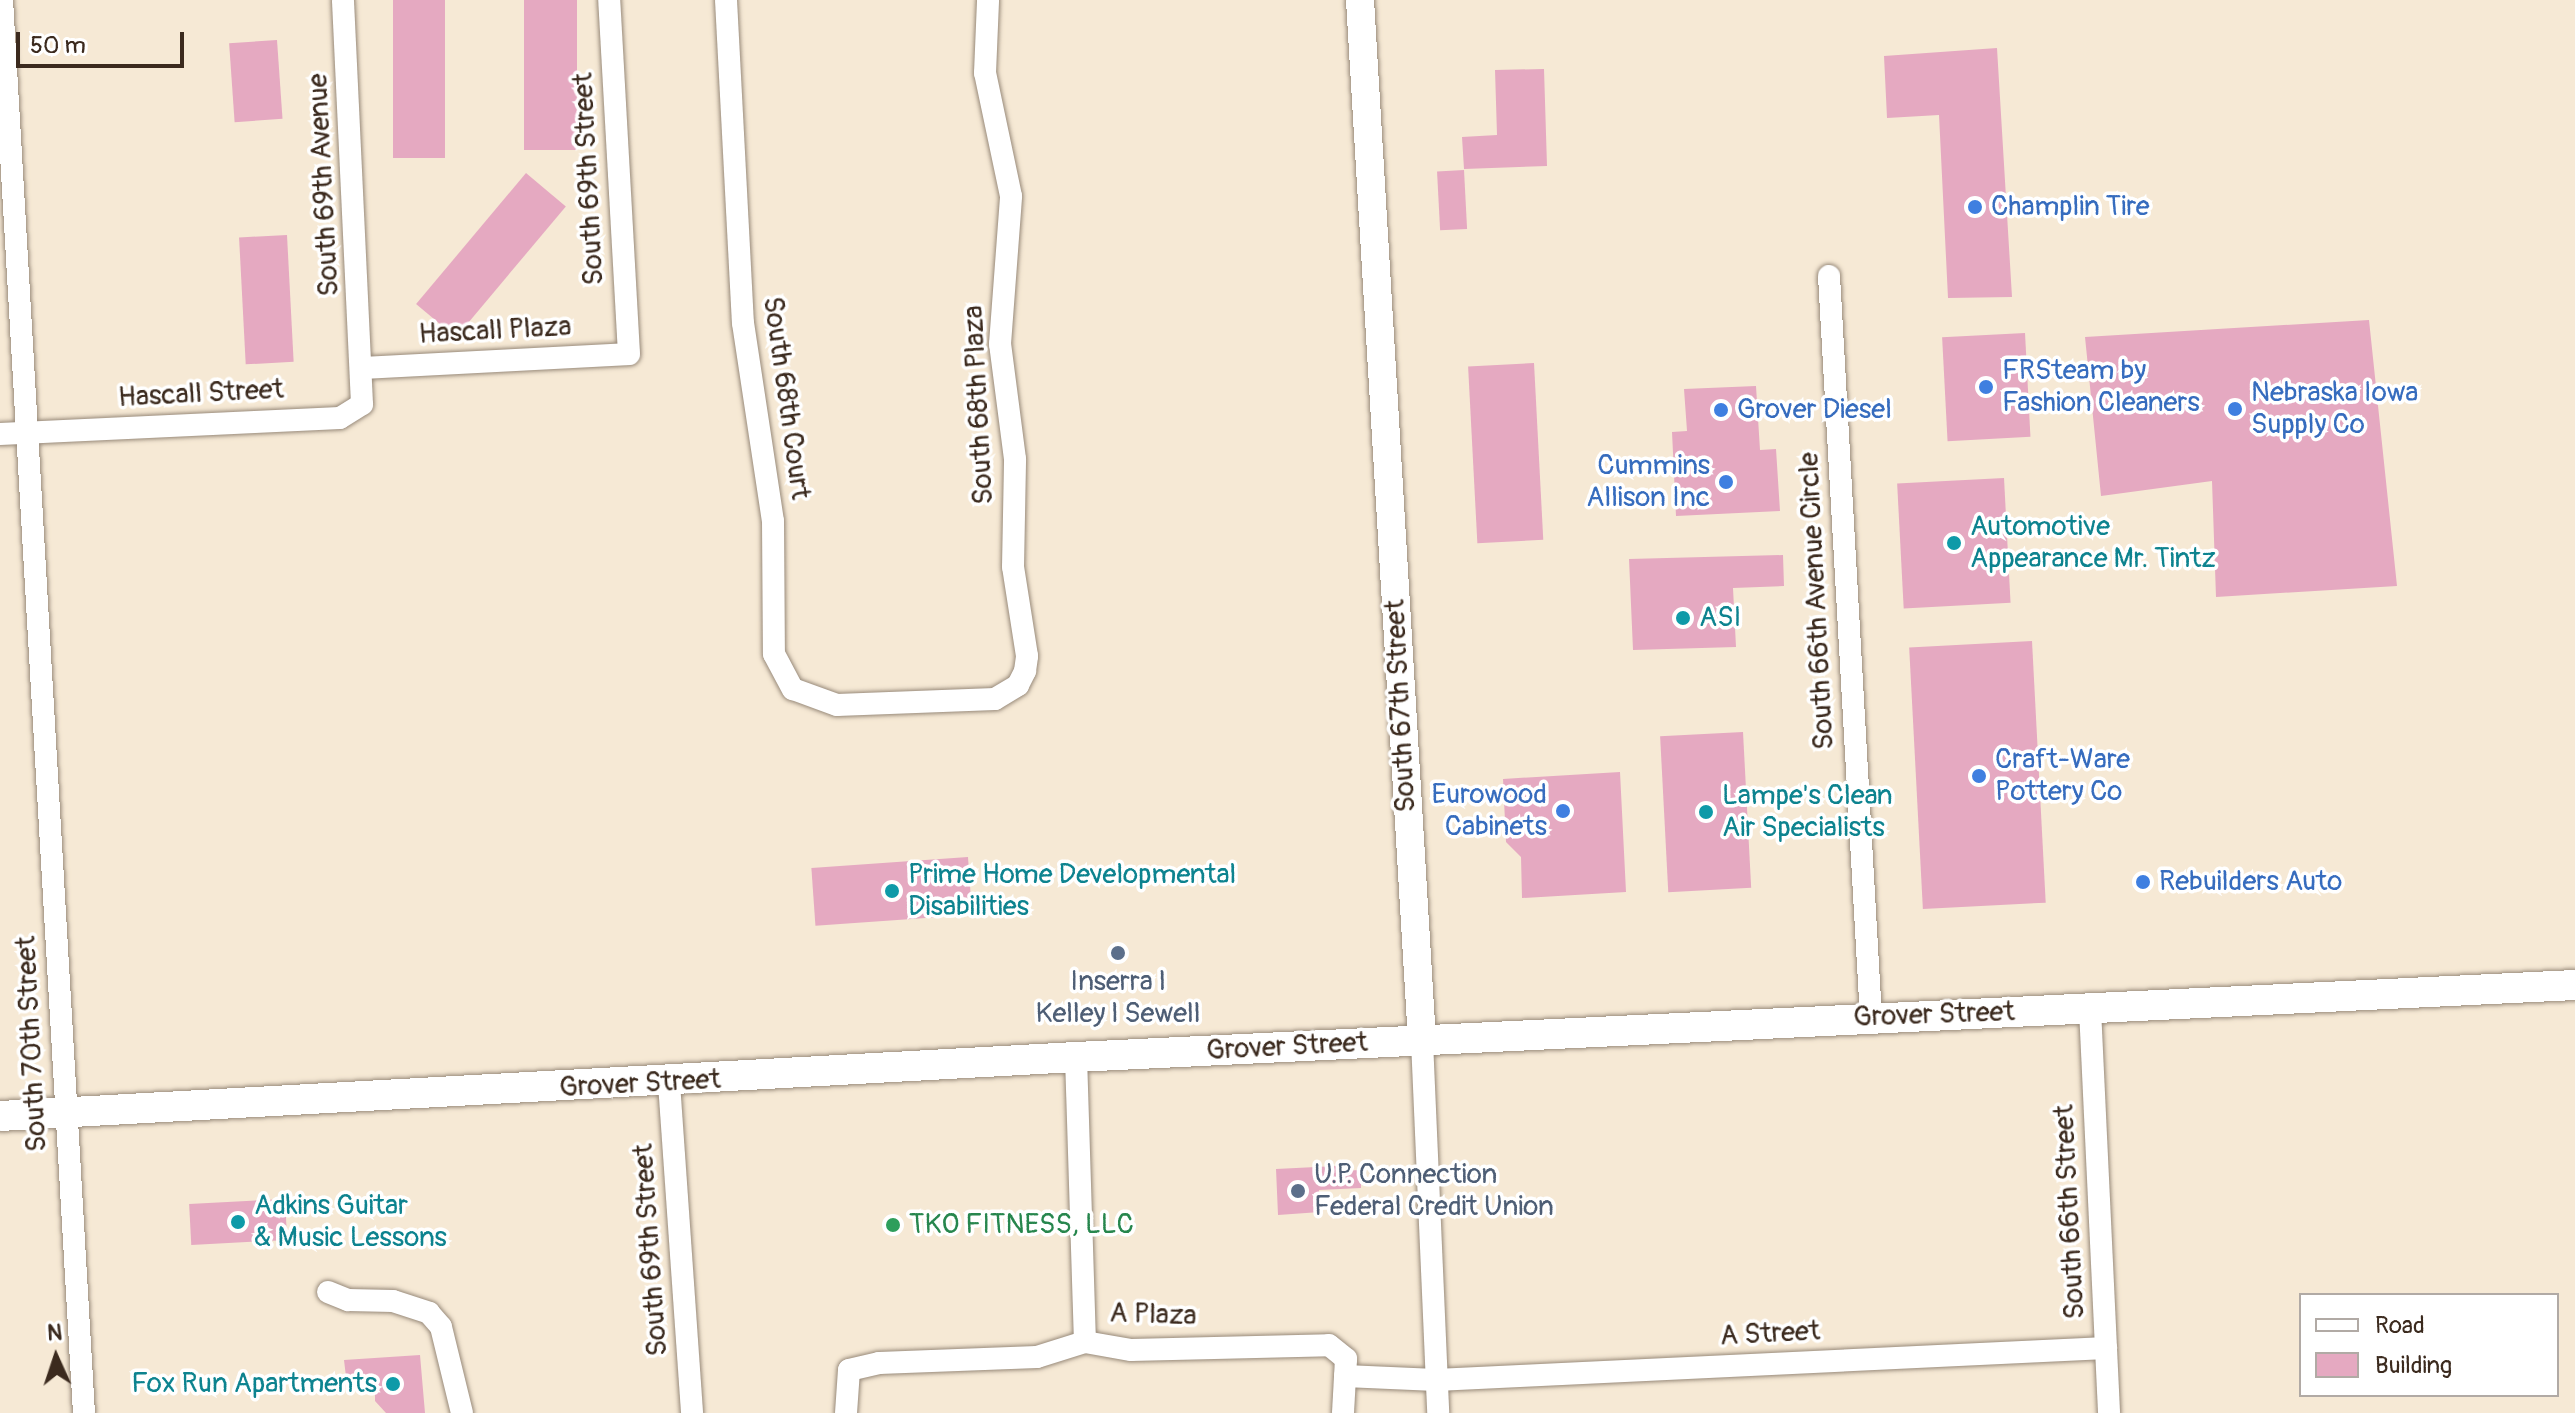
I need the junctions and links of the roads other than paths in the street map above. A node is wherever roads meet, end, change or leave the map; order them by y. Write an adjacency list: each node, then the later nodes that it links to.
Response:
1 (2, 0): 10 (street, South 70th Street)
2 (343, 0): 9 (street, South 69th Avenue)
3 (609, 0): 8 (street, South 69th Street)
4 (726, 0): 12 (street, South 68th Court)
5 (988, 0): 12 (street, South 68th Plaza)
6 (1360, 0): 16 (street, South 67th Street)
7 (1829, 276): 15 (street, South 66th Avenue Circle)
8 (629, 354): 9 (street, Hascall Plaza)
9 (364, 368): 10 (street, Hascall Street)
10 (30, 432): 11 (street, Hascall Street); 19 (street, South 70th Street)
11 (0, 434)
12 (899, 699)
13 (2575, 985): 14 (main road, Grover Street)
14 (2090, 1009): 15 (main road, Grover Street); 23 (street, South 66th Street)
15 (1871, 1017): 16 (main road, Grover Street)
16 (1422, 1041): 17 (main road, Grover Street); 25 (street, South 67th Street)
17 (1076, 1057): 18 (main road, Grover Street); 22 (street)
18 (669, 1083): 19 (main road, Grover Street); 28 (street, South 69th Street)
19 (66, 1112): 20 (main road, Grover Street); 26 (street, South 70th Street)
20 (0, 1116)
21 (328, 1292): 27 (street)
22 (1085, 1342): 24 (street, A Plaza); 29 (street, A Plaza)
23 (2106, 1348): 25 (street, A Street); 32 (street, South 66th Street)
24 (1345, 1376): 25 (street); 30 (street)
25 (1436, 1380): 31 (street, South 67th Street)
26 (84, 1413)
27 (462, 1413)
28 (692, 1413)
29 (846, 1413)
30 (1343, 1413)
31 (1438, 1413)
32 (2109, 1413)

